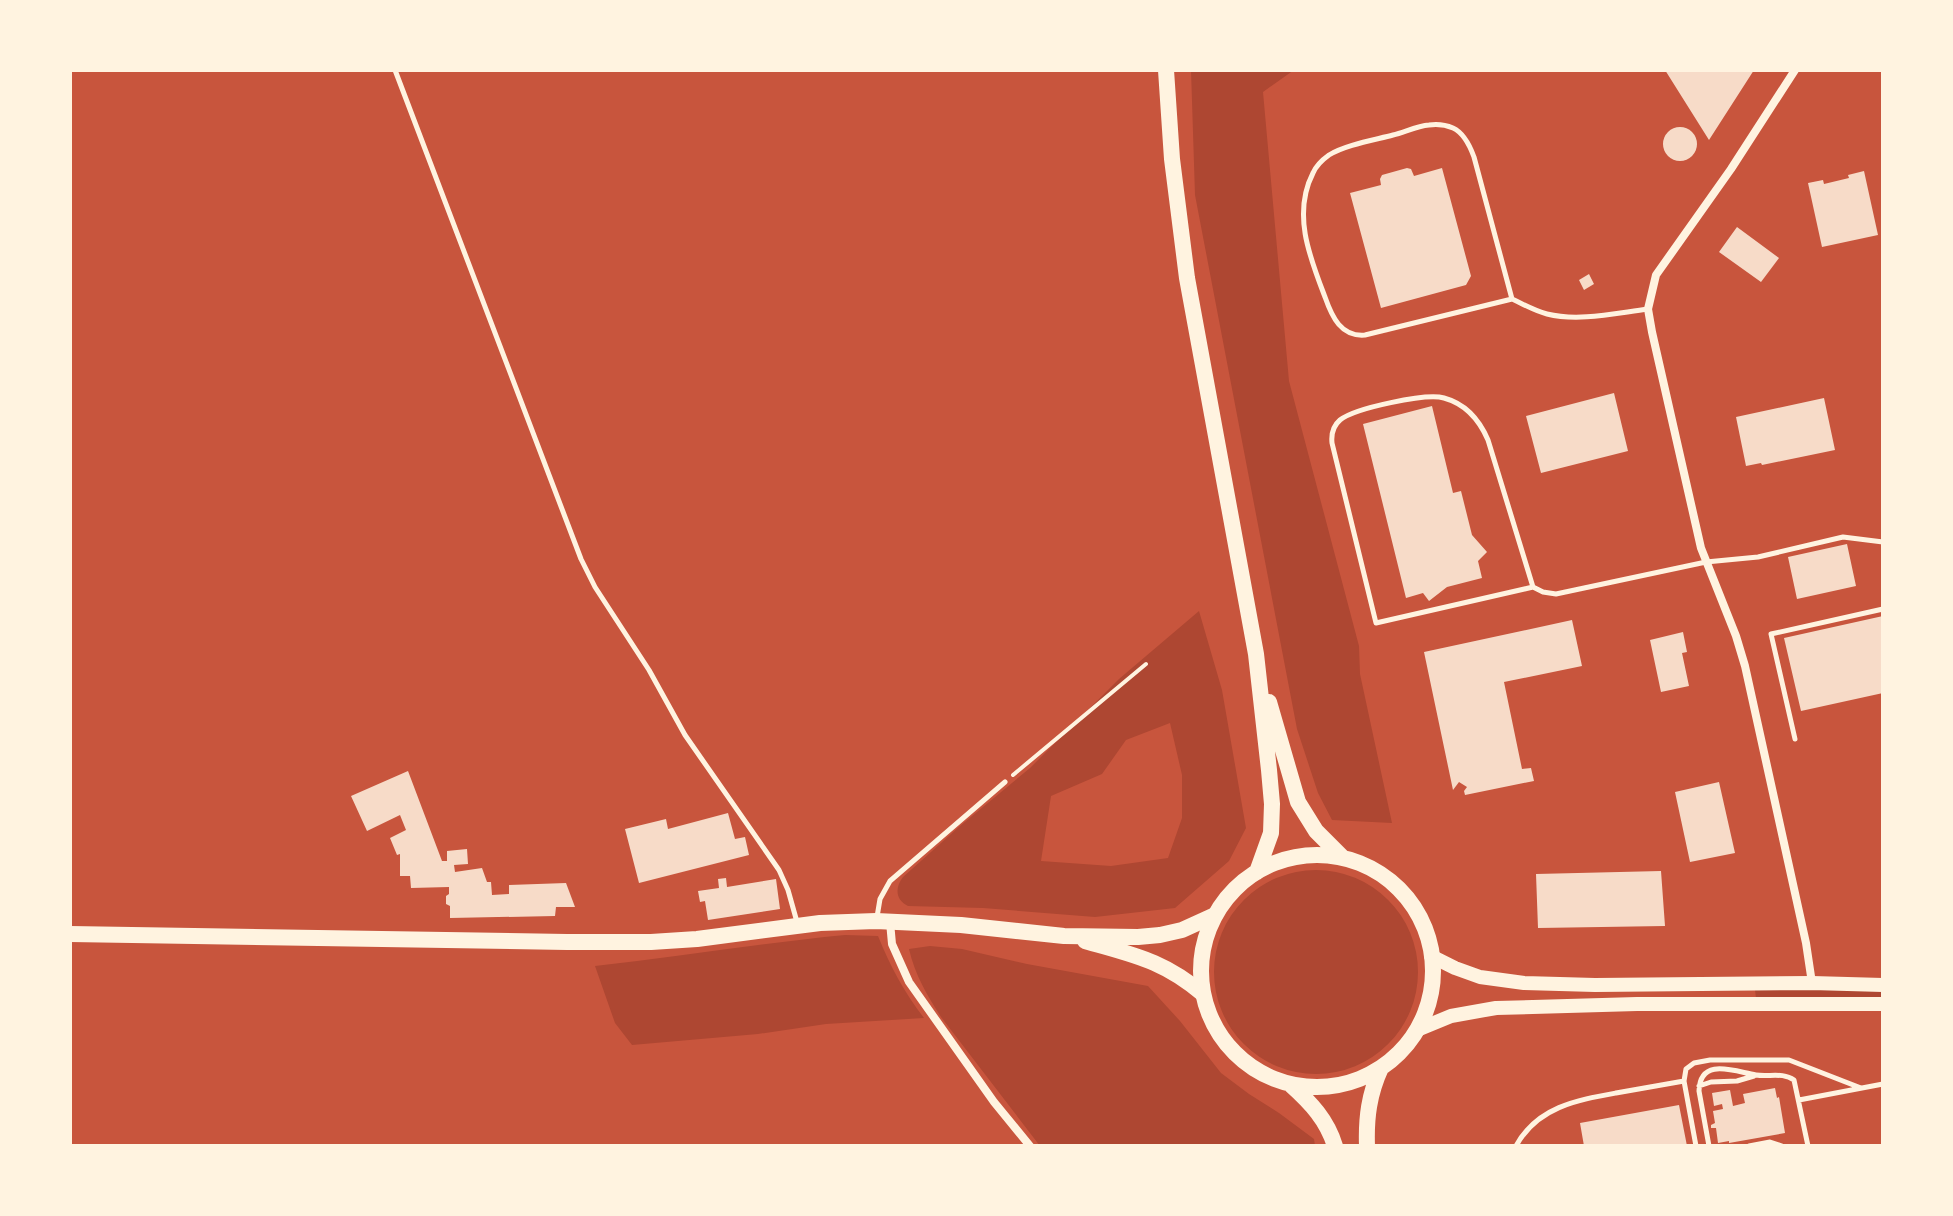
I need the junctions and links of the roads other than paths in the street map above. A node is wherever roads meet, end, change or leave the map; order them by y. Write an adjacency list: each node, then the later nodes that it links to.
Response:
1 (395, 70): 17 (lane)
2 (1166, 70): 10 (main road)
3 (1795, 70): 5 (street)
4 (1512, 299): 4 (lane); 5 (lane)
5 (1648, 309): 7 (street)
6 (1883, 542): 7 (lane)
7 (1706, 562): 8 (lane); 21 (street)
8 (1533, 587): 8 (lane)
9 (1883, 609): 11 (lane)
10 (1256, 654): 13 (main road); 14 (main road)
11 (1795, 739)
12 (1005, 782): 16 (lane)
13 (1343, 858): 14 (main road); 20 (main road)
14 (1257, 872): 15 (main road)
15 (1215, 915): 19 (main road); 23 (main road)
16 (883, 921): 17 (main road); 19 (main road); 34 (street)
17 (798, 925): 18 (main road)
18 (70, 934)
19 (1064, 936): 23 (main road)
20 (1431, 956): 21 (main road); 25 (main road)
21 (1812, 983): 22 (main road)
22 (1883, 985)
23 (1203, 994): 30 (main road)
24 (1883, 1004): 25 (main road)
25 (1417, 1030): 26 (main road)
26 (1381, 1068): 30 (main road); 36 (main road)
27 (1755, 1075): 31 (lane); 31 (lane); 33 (lane)
28 (1684, 1081): 32 (lane); 37 (lane); 38 (lane)
29 (1883, 1084): 32 (lane)
30 (1291, 1085): 35 (main road)
31 (1699, 1086): 39 (lane)
32 (1861, 1088): 33 (lane)
33 (1799, 1100): 42 (lane)
34 (1030, 1146)
35 (1335, 1146)
36 (1367, 1146)
37 (1516, 1146)
38 (1696, 1146)
39 (1709, 1146)
40 (1749, 1146): 41 (lane)
41 (1782, 1146)
42 (1808, 1146)

